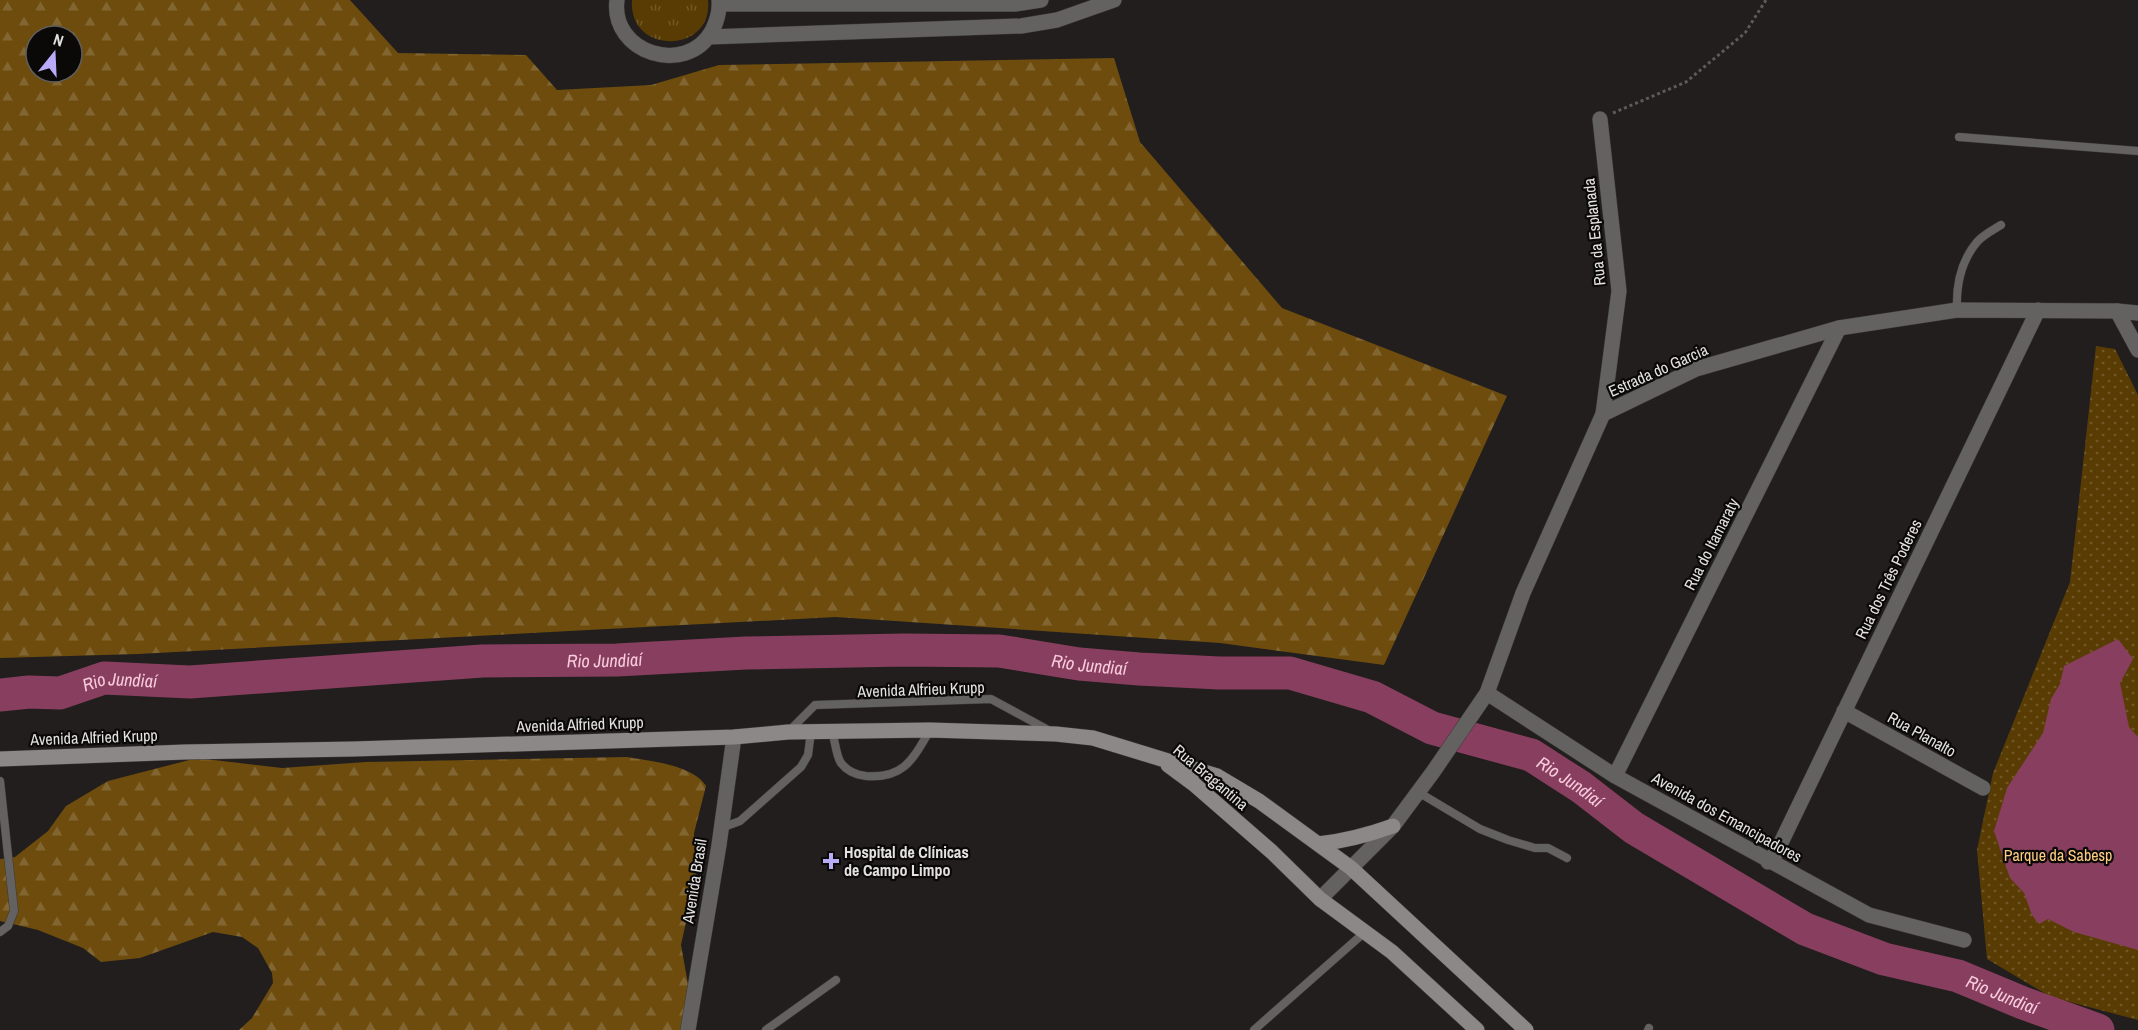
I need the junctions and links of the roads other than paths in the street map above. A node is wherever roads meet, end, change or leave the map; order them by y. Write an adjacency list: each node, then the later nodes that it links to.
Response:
1 (616, 0): 5 (street)
2 (1041, 0): 4 (street)
3 (1114, 0): 5 (street)
4 (719, 2): 5 (street)
5 (708, 37)
6 (1600, 119): 16 (street, Rua da Esplanada)
7 (1959, 137): 8 (lane)
8 (2138, 151)
9 (2001, 225): 10 (lane)
10 (1957, 310): 11 (street, Estrada do Garcia); 14 (street, Estrada do Garcia)
11 (2038, 310): 12 (street, Estrada do Garcia); 18 (street, Rua dos Três Poderes)
12 (2117, 311): 13 (street, Estrada do Garcia); 15 (street)
13 (2138, 313)
14 (1839, 328): 16 (street, Estrada do Garcia); 27 (street, Rua do Itamaraty)
15 (2138, 350)
16 (1603, 414): 17 (street, Estrada do Garcia)
17 (1487, 693): 27 (street, Avenida dos Emancipadores); 30 (street, Estrada do Garcia)
18 (1844, 711): 29 (street, Rua Planalto); 35 (street, Rua dos Três Poderes)
19 (930, 730): 20 (main road, Avenida Alfried Krupp); 20 (lane); 23 (main road, Avenida Alfried Krupp)
20 (832, 731): 22 (main road, Avenida Alfried Krupp)
21 (788, 732): 22 (main road, Avenida Alfried Krupp); 23 (lane, Avenida Alfrieu Krupp); 24 (main road, Avenida Alfried Krupp)
22 (811, 732): 32 (lane)
23 (1056, 734): 25 (main road, Avenida Alfried Krupp)
24 (734, 737): 26 (main road, Avenida Alfried Krupp); 32 (street, Avenida Brasil)
25 (1157, 757): 33 (main road, Rua Bragantina); 37 (main road, Rua Bragantina)
26 (0, 759)
27 (1616, 776): 35 (street, Avenida dos Emancipadores)
28 (0, 781): 38 (lane)
29 (1983, 788)
30 (1418, 792): 31 (street, Estrada do Garcia); 34 (lane)
31 (1393, 826): 33 (main road); 36 (street, Estrada do Garcia)
32 (721, 828): 42 (street, Avenida Brasil)
33 (1318, 844): 36 (main road, Rua Bragantina)
34 (1567, 858)
35 (1768, 862): 40 (street, Avenida dos Emancipadores)
36 (1351, 868): 37 (street, Estrada do Garcia); 46 (main road, Rua Bragantina)
37 (1320, 898): 39 (main road, Rua Bragantina)
38 (0, 932)
39 (1365, 932): 44 (lane); 45 (main road, Rua Bragantina)
40 (1964, 940)
41 (836, 980): 43 (lane)
42 (688, 1030)
43 (766, 1030)
44 (1254, 1030)
45 (1477, 1030)
46 (1526, 1030)

